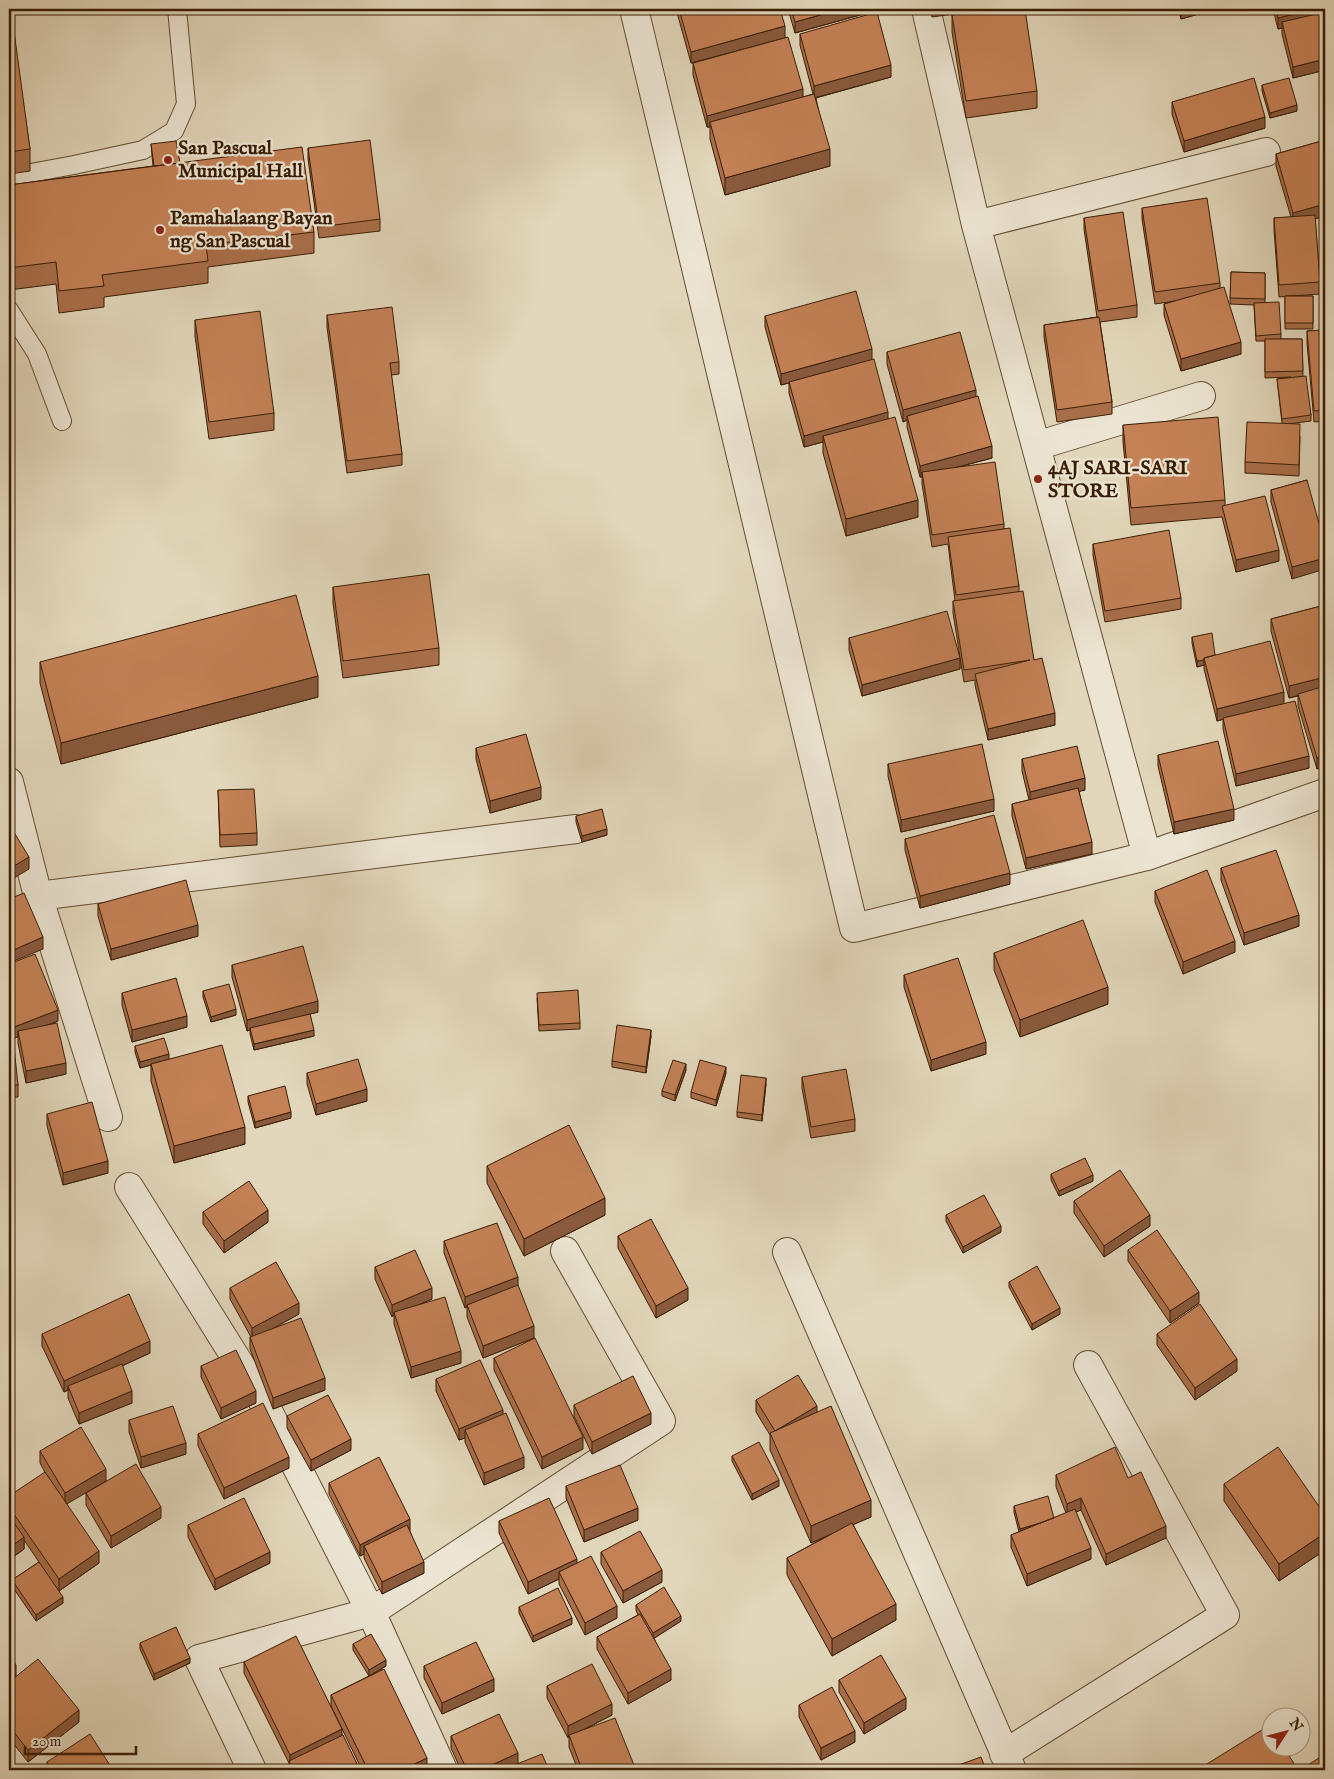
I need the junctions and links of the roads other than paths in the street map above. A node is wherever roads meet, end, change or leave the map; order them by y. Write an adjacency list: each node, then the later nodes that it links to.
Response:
1 (177, 9): 5 (lane)
2 (634, 9): 14 (street)
3 (926, 9): 6 (street)
4 (1266, 152): 6 (street)
5 (9, 177)
6 (976, 225): 10 (street)
7 (9, 310): 9 (lane)
8 (1201, 396): 10 (street)
9 (62, 421)
10 (1036, 446): 14 (street)
11 (9, 782): 15 (street)
12 (1325, 793): 14 (street)
13 (576, 829): 15 (street)
14 (1147, 856)
15 (38, 896): 16 (street)
16 (108, 1117)
17 (129, 1187): 21 (street)
18 (565, 1251): 21 (street)
19 (787, 1252): 22 (street)
20 (1088, 1365): 22 (street)
21 (371, 1612): 23 (street); 24 (street)
22 (1008, 1762)
23 (252, 1770)
24 (443, 1770)

